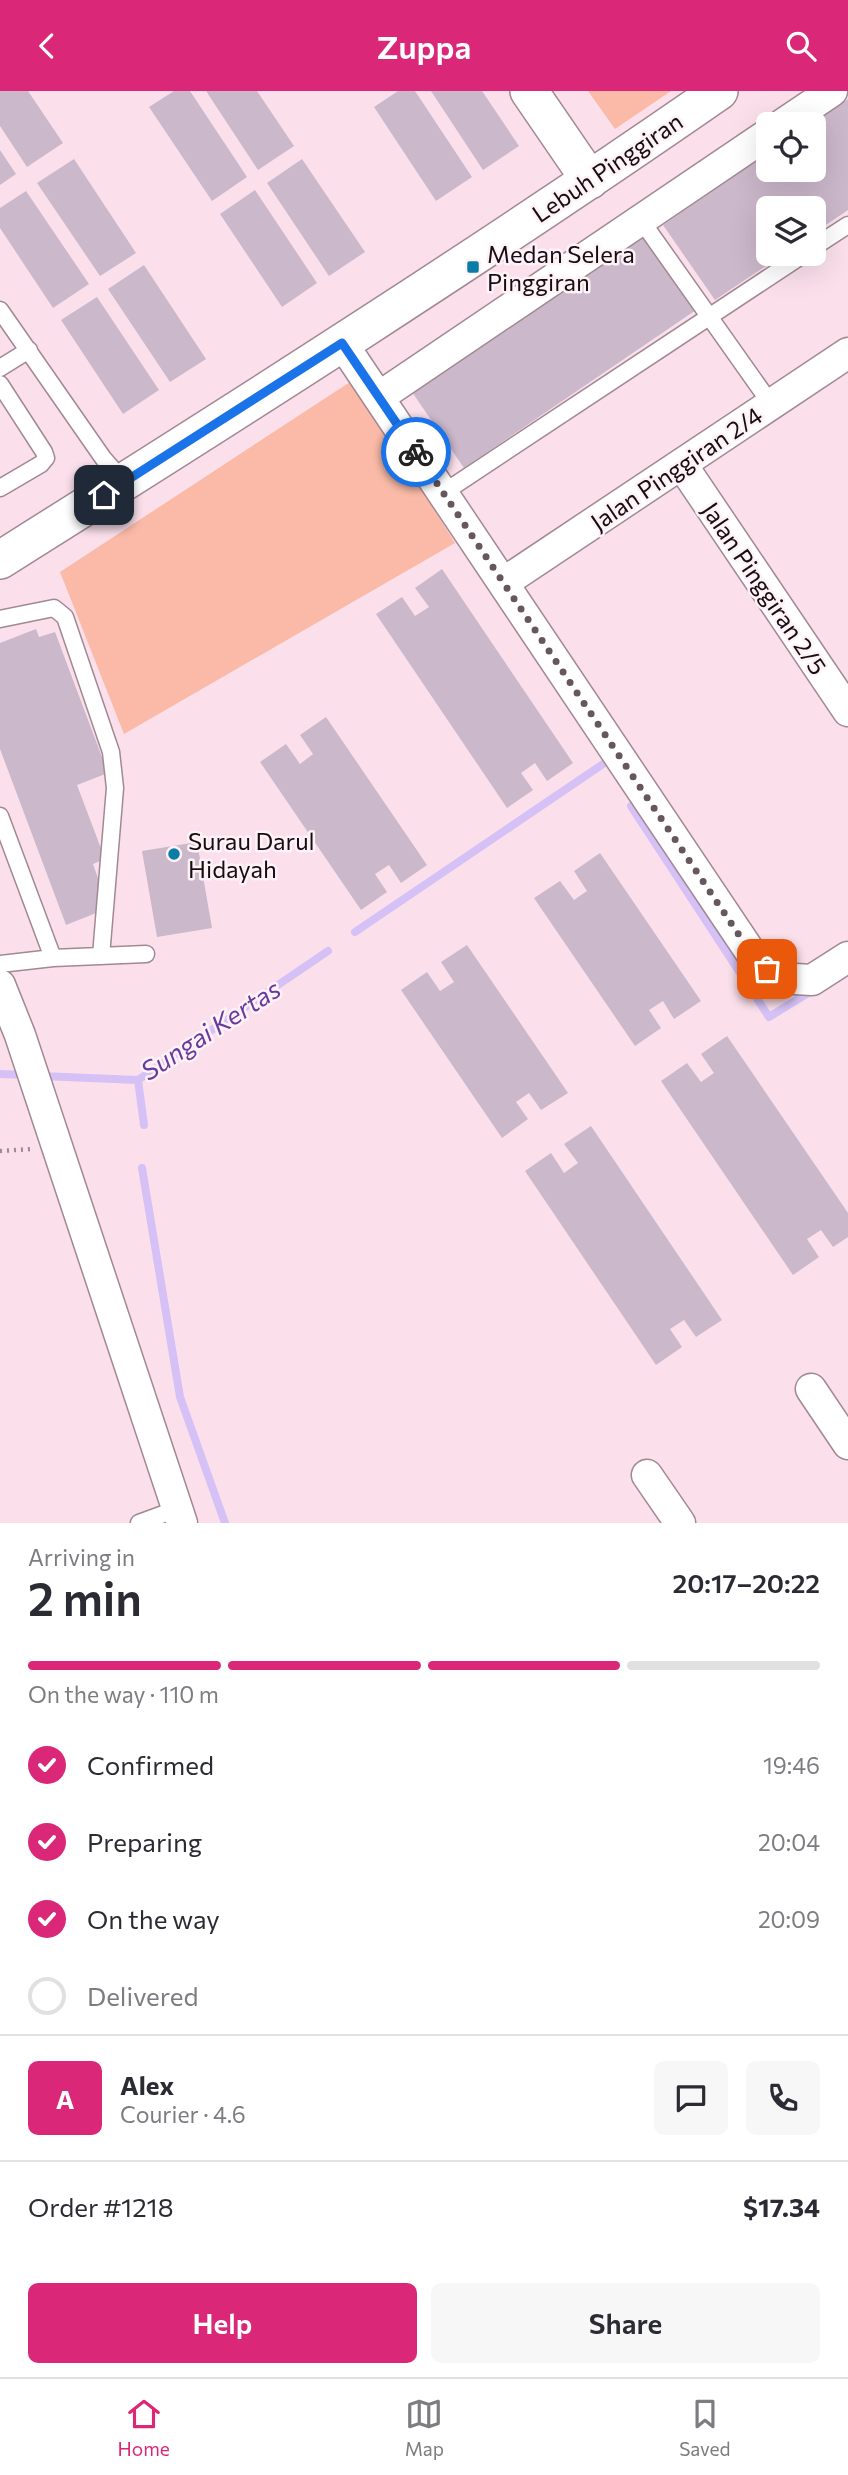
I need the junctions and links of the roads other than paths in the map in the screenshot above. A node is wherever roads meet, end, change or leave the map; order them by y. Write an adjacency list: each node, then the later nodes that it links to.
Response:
1 (529, 91): 6 (street)
2 (719, 91): 6 (street, Lebuh Pinggiran)
3 (832, 91): 4 (street)
4 (801, 112)
5 (756, 142): 7 (street)
6 (590, 180): 13 (street, Lebuh Pinggiran)
7 (641, 221): 12 (lane); 18 (street)
8 (848, 225): 9 (lane)
9 (826, 239)
10 (786, 266): 12 (lane)
11 (0, 310): 14 (lane)
12 (709, 316): 19 (lane); 23 (lane)
13 (342, 343): 18 (street); 21 (street, Lebuh Pinggiran)
14 (29, 350): 16 (lane); 21 (lane)
15 (848, 353): 19 (street, Jalan Pinggiran 2/4)
16 (0, 368)
17 (0, 384): 22 (lane)
18 (379, 397): 23 (street)
19 (771, 404): 20 (street, Jalan Pinggiran 2/4)
20 (682, 465): 25 (street, Jalan Pinggiran 2/4); 27 (street, Jalan Pinggiran 2/5)
21 (124, 482): 24 (street, Lebuh Pinggiran)
22 (0, 488)
23 (443, 493): 25 (street)
24 (0, 560)
25 (503, 583): 31 (street)
26 (0, 619): 30 (lane)
27 (848, 711)
28 (0, 816): 32 (lane)
29 (146, 954): 30 (lane)
30 (101, 957): 32 (lane)
31 (848, 957)
32 (53, 958): 33 (lane)
33 (0, 964)
34 (0, 985): 38 (street)
35 (811, 1389): 36 (street)
36 (848, 1444)
37 (647, 1475): 40 (street)
38 (180, 1516): 39 (lane)
39 (139, 1523)
40 (680, 1523)

